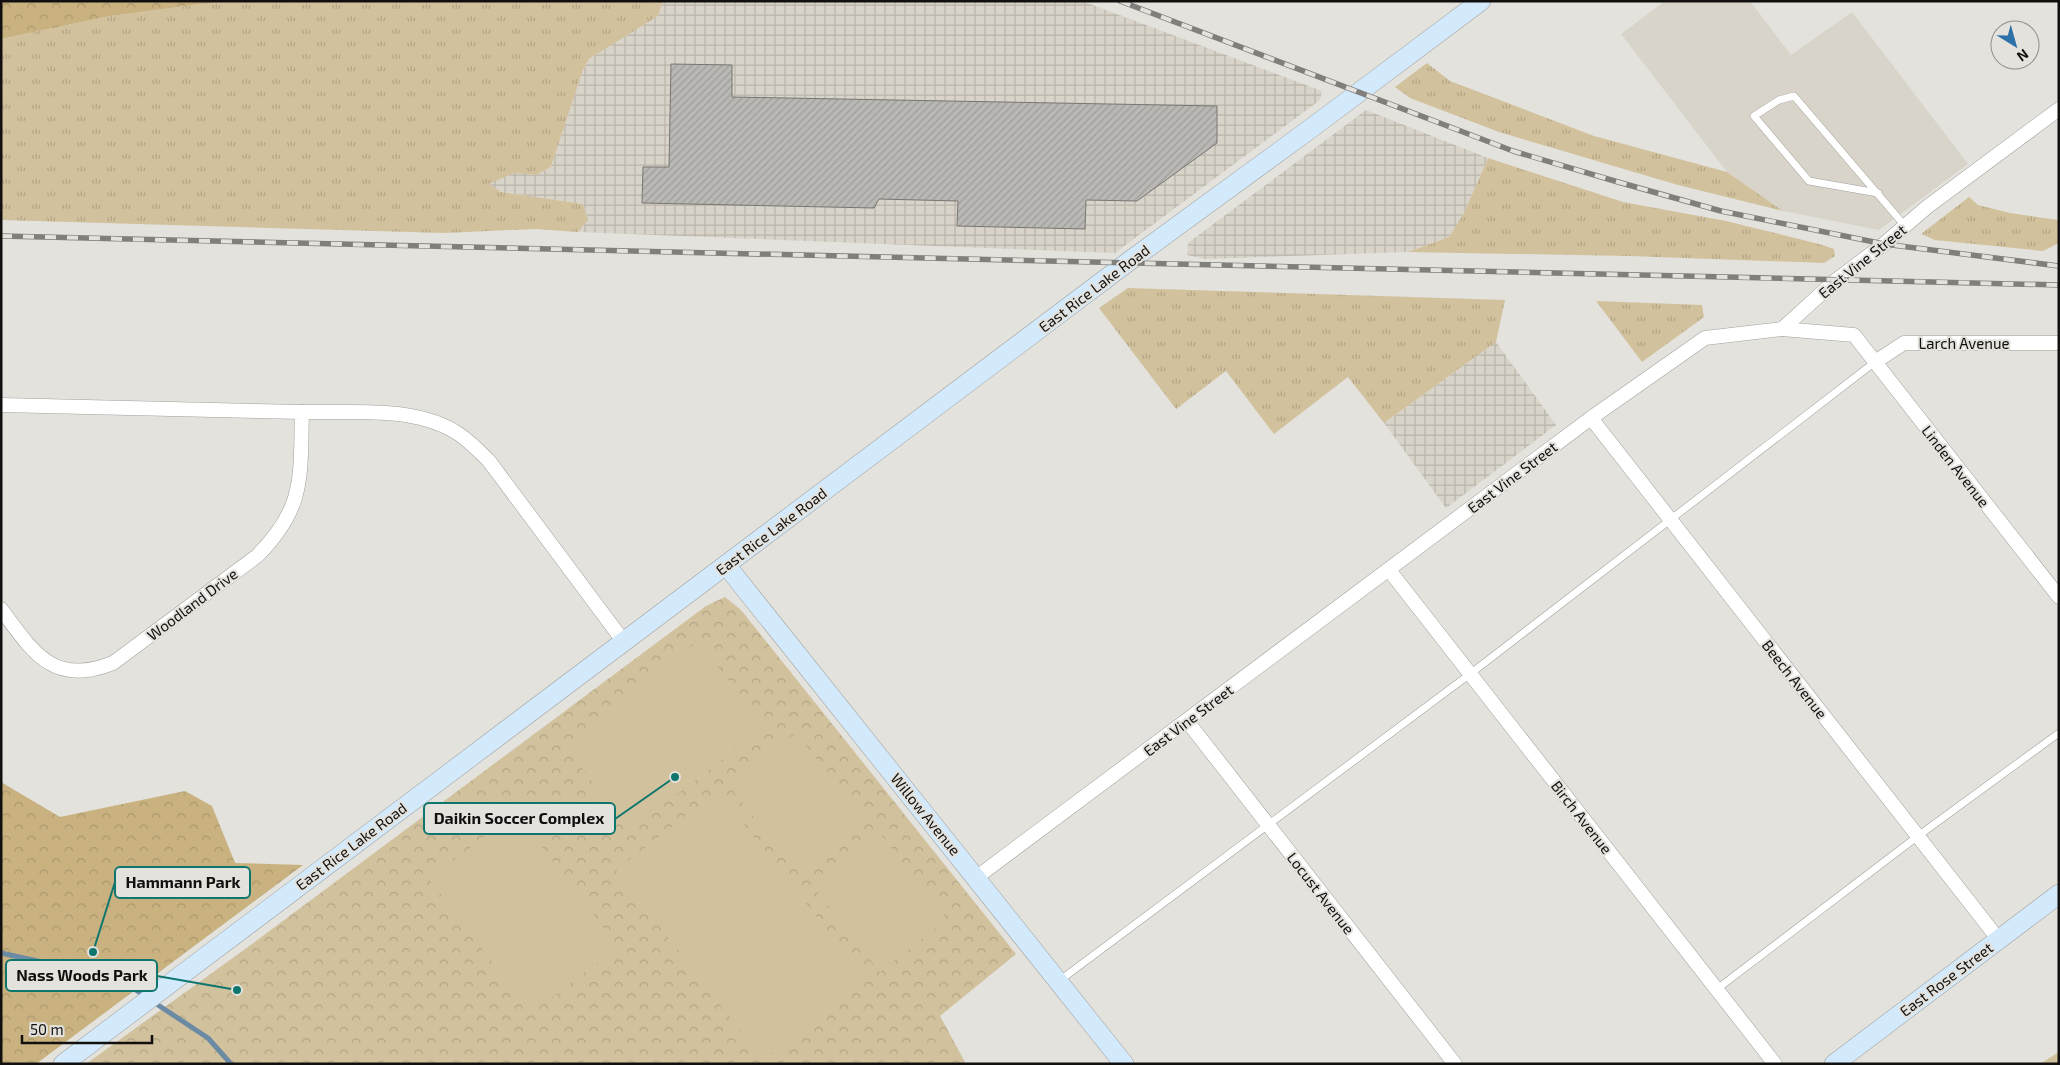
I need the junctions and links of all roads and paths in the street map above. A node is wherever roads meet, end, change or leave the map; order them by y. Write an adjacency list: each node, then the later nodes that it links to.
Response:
1 (1481, 1): 12 (street, East Rice Lake Road)
2 (2059, 109): 4 (street, East Vine Street)
3 (1878, 193): 3 (lane); 4 (lane)
4 (1905, 226): 5 (street, East Vine Street)
5 (1782, 329): 7 (street, Linden Avenue); 10 (street, East Vine Street)
6 (2059, 343): 7 (street, Larch Avenue)
7 (1875, 362): 11 (lane); 14 (street, Linden Avenue)
8 (1, 405): 9 (street)
9 (302, 412): 15 (street, Woodland Drive); 16 (street)
10 (1591, 418): 11 (street, Beech Avenue); 13 (street, East Vine Street)
11 (1671, 521): 17 (lane); 21 (street, Beech Avenue)
12 (726, 565): 16 (street, East Rice Lake Road); 22 (street, Willow Avenue)
13 (1389, 570): 17 (street, Birch Avenue); 18 (street, East Vine Street)
14 (2059, 597)
15 (1, 609)
16 (624, 642): 27 (street, East Rice Lake Road)
17 (1470, 674): 20 (lane); 26 (street, Birch Avenue)
18 (1187, 721): 20 (street, Locust Avenue); 22 (street, East Vine Street)
19 (2059, 733): 21 (lane)
20 (1268, 826): 25 (lane); 29 (street, Locust Avenue)
21 (1918, 836): 24 (street, Beech Avenue); 26 (lane)
22 (977, 878): 25 (street, Willow Avenue)
23 (2059, 894): 24 (street, East Rose Street)
24 (1998, 940): 31 (street, East Rose Street)
25 (1059, 982): 28 (street, Willow Avenue)
26 (1717, 989): 30 (street, Birch Avenue)
27 (63, 1064)
28 (1124, 1064)
29 (1454, 1064)
30 (1775, 1064)
31 (1834, 1064)

